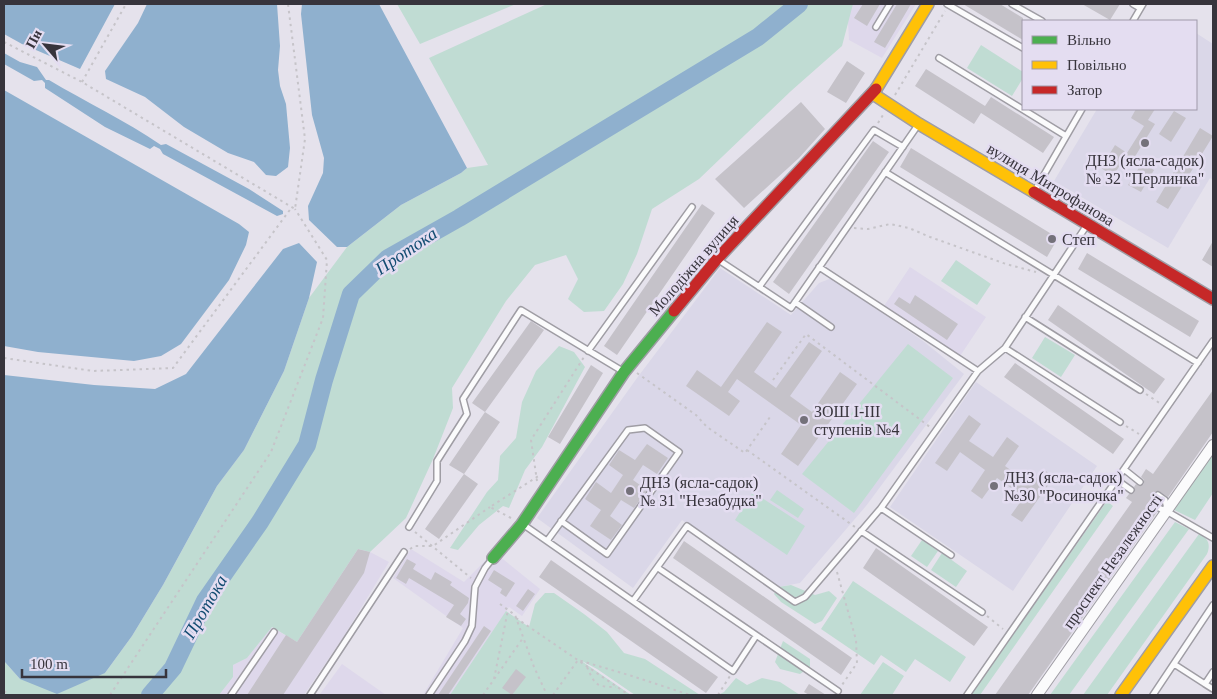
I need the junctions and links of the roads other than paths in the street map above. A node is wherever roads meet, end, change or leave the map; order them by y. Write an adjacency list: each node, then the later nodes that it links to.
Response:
1 (890, 4): 9 (lane)
2 (928, 4): 12 (street, Молодіжна вулиця)
3 (948, 4): 10 (lane)
4 (1012, 4): 7 (lane)
5 (1133, 4): 6 (lane)
6 (1142, 6): 8 (lane)
7 (1040, 20)
8 (1134, 20)
9 (876, 27)
10 (1022, 47)
11 (939, 58): 13 (lane)
12 (872, 94): 16 (street, вулиця Митрофанова); 23 (street, Молодіжна вулиця)
13 (1022, 109)
14 (1024, 110): 17 (lane)
15 (1081, 110): 17 (lane)
16 (918, 124): 18 (lane); 20 (street, вулиця Митрофанова)
17 (1066, 136): 20 (lane)
18 (903, 147): 19 (lane); 26 (lane)
19 (885, 172): 24 (lane); 25 (lane)
20 (1033, 192): 22 (street, вулиця Митрофанова)
21 (692, 207): 33 (lane)
22 (1087, 224): 25 (lane); 27 (street, вулиця Митрофанова)
23 (717, 259): 26 (lane); 35 (street, Молодіжна вулиця)
24 (819, 267): 28 (lane); 36 (lane)
25 (1053, 274): 29 (lane); 34 (lane)
26 (759, 287): 28 (lane)
27 (1213, 299)
28 (795, 302): 30 (lane)
29 (1025, 318): 32 (lane); 37 (lane)
30 (831, 327)
31 (1213, 341): 34 (lane)
32 (1006, 348): 36 (lane); 38 (lane)
33 (588, 351): 35 (lane); 50 (lane)
34 (1198, 363): 40 (lane)
35 (626, 370): 49 (street, Молодіжна вулиця)
36 (978, 371): 46 (lane)
37 (1140, 390)
38 (1120, 422)
39 (1213, 445): 47 (street, проспект Незалежності)
40 (1125, 470): 41 (lane); 42 (lane)
41 (1117, 480): 43 (lane); 72 (lane)
42 (1140, 482)
43 (1131, 490)
44 (1158, 495): 47 (lane)
45 (1152, 504): 47 (lane)
46 (881, 508): 51 (lane); 55 (lane)
47 (1168, 512): 52 (lane); 73 (street, проспект Незалежності)
48 (562, 521): 48 (lane); 53 (lane)
49 (522, 524): 53 (lane); 56 (street, Молодіжна вулиця)
50 (409, 527)
51 (861, 531): 58 (lane); 61 (lane)
52 (1213, 538)
53 (547, 541): 59 (lane)
54 (404, 552): 70 (lane)
55 (951, 555)
56 (494, 558): 71 (lane)
57 (1213, 566): 74 (street)
58 (658, 568): 59 (lane); 63 (lane)
59 (633, 601): 63 (lane)
60 (1213, 605): 64 (lane)
61 (982, 612)
62 (274, 632): 69 (lane)
63 (756, 636): 68 (lane)
64 (1174, 664): 66 (lane); 75 (lane)
65 (1213, 672): 66 (lane)
66 (1204, 684): 67 (lane)
67 (1213, 689)
68 (838, 692)
69 (231, 695)
70 (310, 695)
71 (429, 695)
72 (967, 695)
73 (1037, 695)
74 (1121, 695)
75 (1153, 695)

